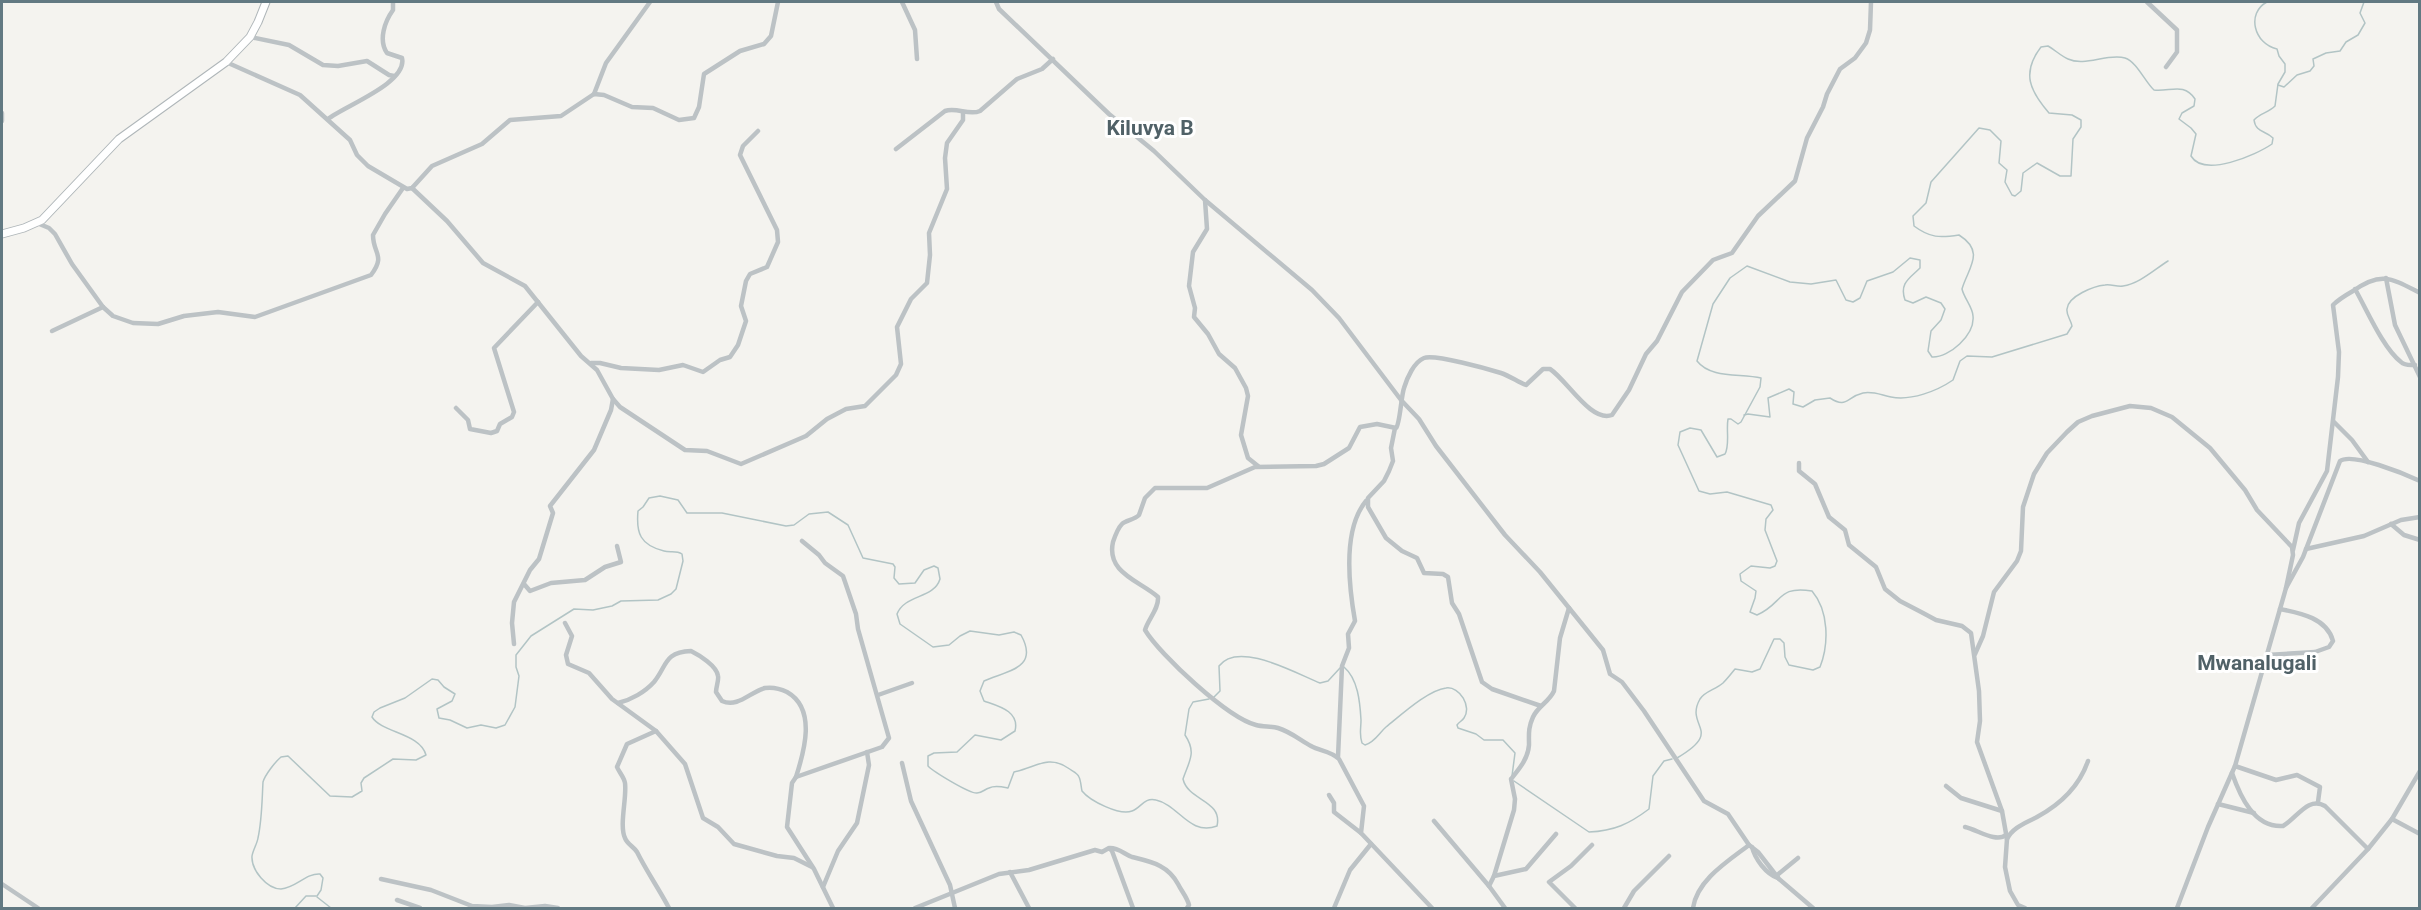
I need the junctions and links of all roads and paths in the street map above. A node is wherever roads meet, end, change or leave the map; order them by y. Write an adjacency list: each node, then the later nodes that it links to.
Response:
1 (266, 2): 9 (street)
2 (393, 2): 14 (street)
3 (650, 2): 15 (street)
4 (778, 2): 15 (street)
5 (902, 2): 10 (street)
6 (996, 2): 11 (street)
7 (1871, 2): 37 (street)
8 (2147, 2): 13 (street)
9 (250, 37): 12 (street); 14 (street)
10 (917, 59)
11 (1053, 59): 16 (street); 24 (street)
12 (226, 62): 18 (street); 25 (street)
13 (2166, 67)
14 (394, 76): 18 (street)
15 (594, 94): 23 (street)
16 (963, 112): 21 (street); 36 (street)
17 (2, 113): 19 (street)
18 (328, 119): 22 (street)
19 (2, 121)
20 (758, 131): 33 (street)
21 (896, 149)
22 (403, 188): 23 (street); 31 (street)
23 (412, 188): 30 (street)
24 (1205, 200): 37 (street); 43 (street)
25 (37, 223): 26 (street); 31 (street)
26 (2, 232)
27 (2386, 278): 28 (street); 29 (street); 34 (street)
28 (2355, 289): 34 (street); 39 (street)
29 (2420, 293)
30 (538, 302): 33 (street); 38 (street)
31 (104, 307): 32 (street)
32 (52, 331)
33 (591, 363): 36 (street)
34 (2415, 365): 35 (street)
35 (2420, 377)
36 (612, 399): 53 (street)
37 (1401, 401): 40 (street); 55 (street)
38 (456, 408)
39 (2334, 422): 41 (street); 52 (street)
40 (1395, 428): 43 (street); 45 (street)
41 (2368, 462): 44 (street); 51 (street)
42 (1799, 463): 59 (street)
43 (1259, 467): 67 (street)
44 (2420, 481)
45 (1366, 501): 64 (street); 67 (street)
46 (2420, 517): 47 (street)
47 (2391, 524): 48 (street); 51 (street)
48 (2420, 540)
49 (802, 541): 62 (street)
50 (617, 546): 53 (street)
51 (2306, 549): 54 (street)
52 (2293, 550): 54 (street); 59 (street)
53 (524, 584): 58 (street)
54 (2286, 588): 56 (street)
55 (1569, 608): 64 (street); 89 (street)
56 (2280, 609): 60 (street); 60 (street)
57 (564, 623): 63 (street)
58 (514, 645)
59 (1975, 654): 78 (street)
60 (2267, 654): 70 (street)
61 (912, 682): 62 (street)
62 (878, 695): 66 (street)
63 (618, 703): 65 (street); 73 (street)
64 (1541, 706): 96 (street)
65 (656, 731): 94 (street); 107 (street)
66 (867, 752): 73 (street); 101 (street)
67 (1338, 757): 83 (street)
68 (2088, 761): 86 (street)
69 (902, 764): 102 (street)
70 (2235, 766): 72 (street); 76 (street)
71 (2420, 771): 80 (street)
72 (2232, 773): 77 (street); 79 (street)
73 (796, 777): 94 (street)
74 (1946, 786): 78 (street)
75 (1329, 795): 83 (street)
76 (2318, 802): 79 (street); 91 (street)
77 (2218, 804): 79 (street); 122 (street)
78 (2002, 811): 86 (street)
79 (2254, 813)
80 (2392, 819): 85 (street); 91 (street)
81 (1434, 820): 100 (street)
82 (1965, 827): 86 (street)
83 (1361, 833): 87 (street)
84 (1556, 834): 96 (street)
85 (2420, 834)
86 (2007, 837): 121 (street)
87 (1371, 844): 114 (street); 115 (street)
88 (1592, 845): 117 (street)
89 (1751, 846): 97 (street); 119 (street)
90 (1110, 849): 95 (street); 112 (street); 113 (street)
91 (2368, 849): 123 (street)
92 (1669, 856): 118 (street)
93 (1798, 858): 97 (street)
94 (814, 869): 101 (street)
95 (1010, 872): 102 (street); 111 (street)
96 (1494, 876): 100 (street)
97 (1777, 877): 120 (street)
98 (381, 879): 106 (street)
99 (2, 884): 104 (street)
100 (1489, 886): 116 (street)
101 (823, 887): 108 (street)
102 (951, 895): 109 (street); 110 (street)
103 (397, 900): 105 (street)
104 (38, 909)
105 (420, 909)
106 (558, 909)
107 (669, 909)
108 (833, 909)
109 (915, 909)
110 (955, 909)
111 (1029, 909)
112 (1133, 909)
113 (1187, 909)
114 (1334, 909)
115 (1432, 909)
116 (1505, 909)
117 (1575, 909)
118 (1624, 909)
119 (1693, 909)
120 (1813, 909)
121 (2025, 909)
122 (2177, 909)
123 (2312, 909)

